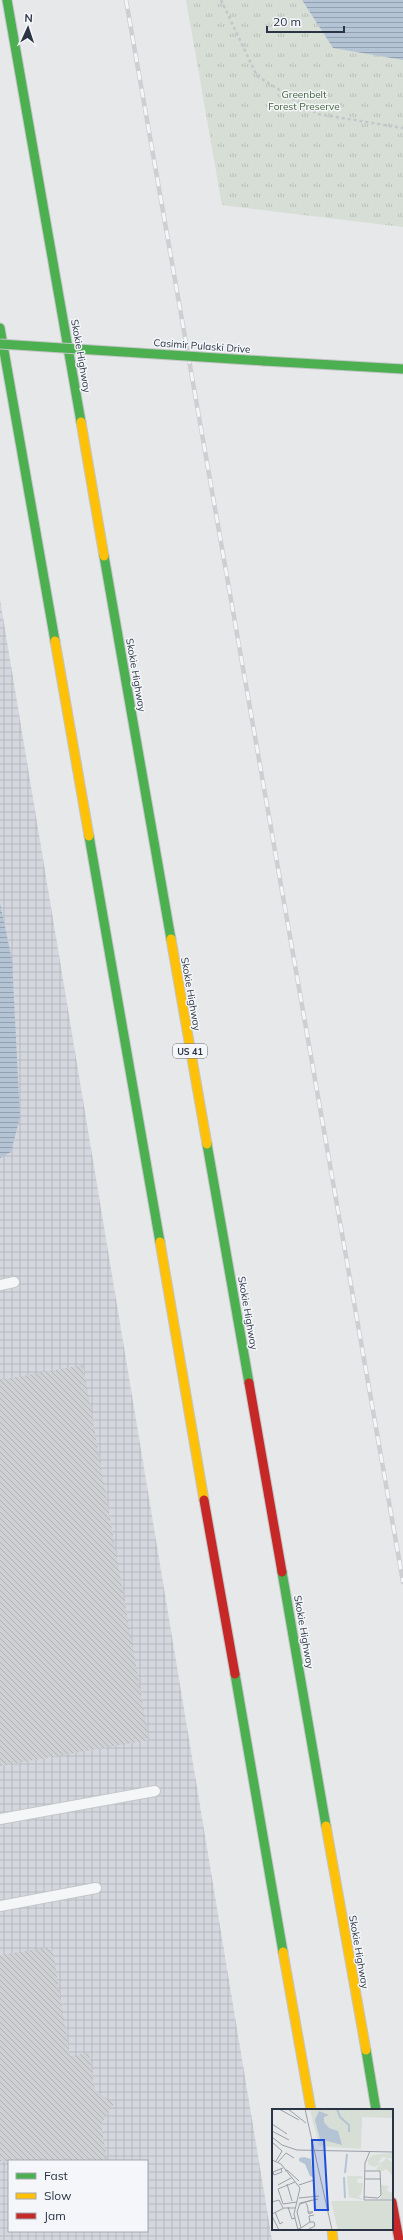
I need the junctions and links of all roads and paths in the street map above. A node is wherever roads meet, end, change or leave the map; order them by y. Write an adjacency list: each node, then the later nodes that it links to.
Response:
1 (8, 0): 14 (main road, Skokie Highway / US 41)
2 (221, 0): 3 (path)
3 (403, 128)
4 (0, 328): 13 (main road)
5 (0, 344): 6 (main road, Casimir Pulaski Drive, bridge)
6 (403, 369)
7 (14, 1282): 8 (lane)
8 (0, 1285)
9 (155, 1791): 10 (lane)
10 (0, 1820)
11 (96, 1888): 12 (lane)
12 (0, 1906)
13 (311, 2109)
14 (376, 2109)
15 (393, 2207): 18 (main road)
16 (332, 2230): 17 (main road)
17 (333, 2240)
18 (399, 2240)

